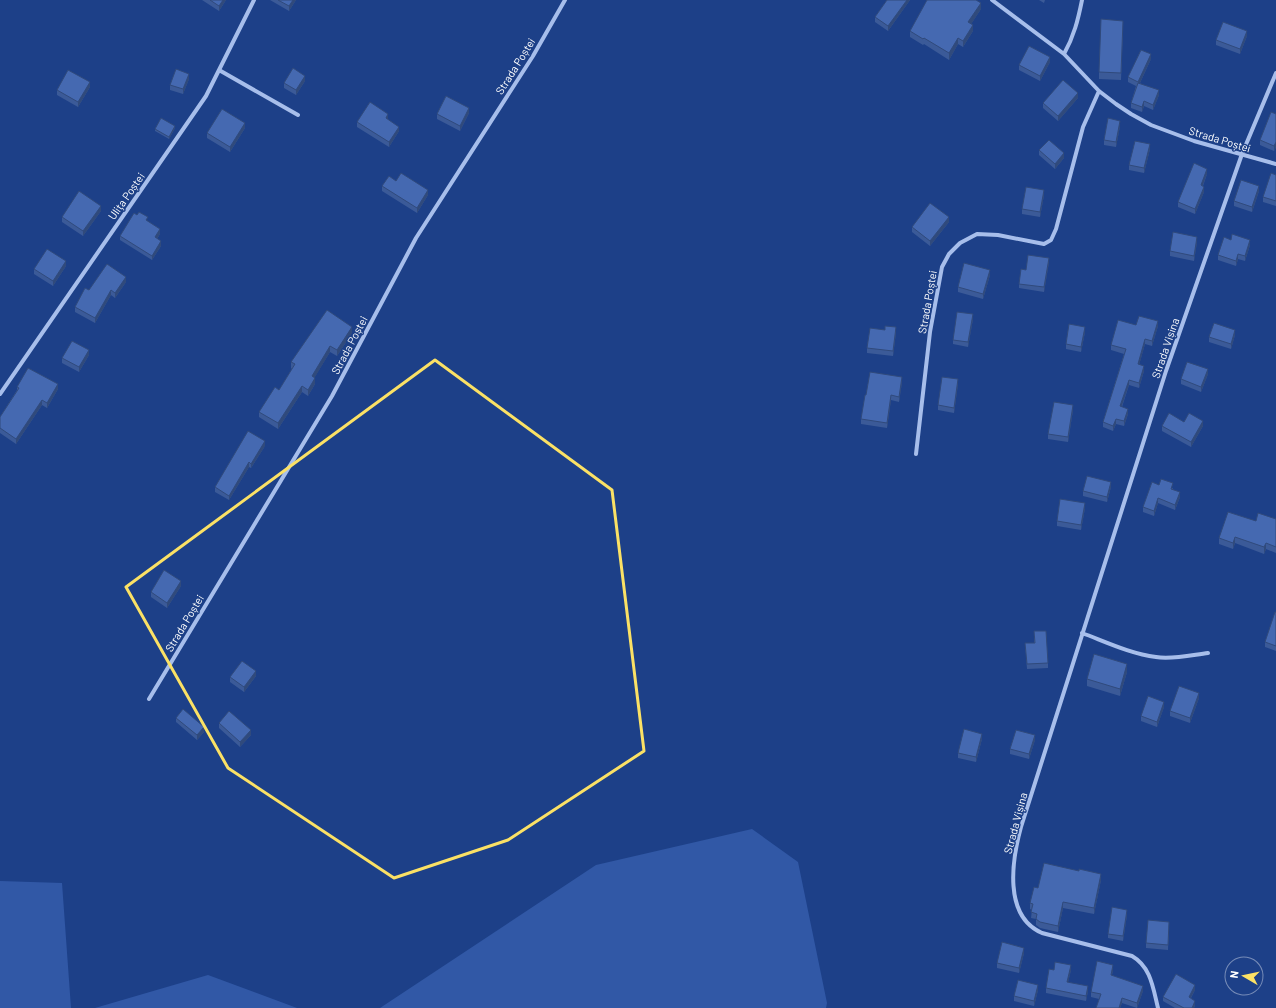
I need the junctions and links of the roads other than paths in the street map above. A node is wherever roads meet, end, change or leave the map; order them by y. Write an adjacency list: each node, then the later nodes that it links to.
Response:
1 (254, 0): 6 (street, Ulița Poștei)
2 (565, 0): 16 (street, Strada Poștei)
3 (992, 0): 5 (street, Strada Poștei)
4 (1082, 0): 5 (street)
5 (1064, 54): 8 (street, Strada Poștei)
6 (219, 70): 9 (street); 12 (street, Ulița Poștei)
7 (1276, 73): 10 (street, Strada Vișina)
8 (1099, 90): 10 (street, Strada Poștei); 13 (street, Strada Poștei)
9 (298, 115)
10 (1242, 154): 11 (street, Strada Poștei); 14 (street, Strada Vișina)
11 (1276, 164)
12 (0, 394)
13 (916, 454)
14 (1082, 633): 15 (street); 17 (street, Strada Vișina)
15 (1208, 653)
16 (149, 699)
17 (1158, 1008)

